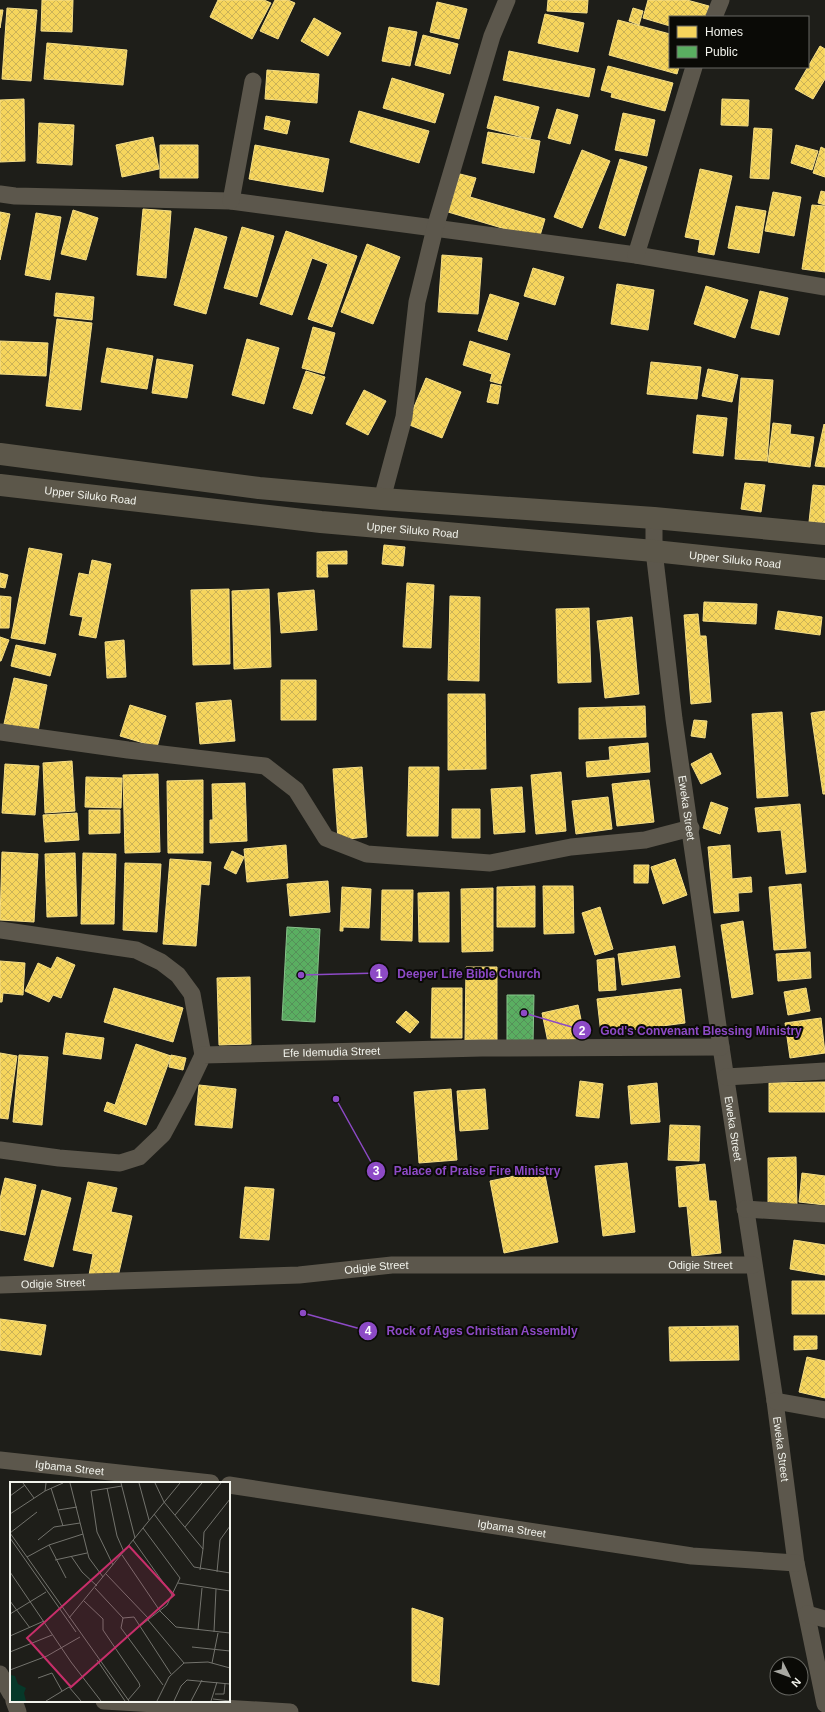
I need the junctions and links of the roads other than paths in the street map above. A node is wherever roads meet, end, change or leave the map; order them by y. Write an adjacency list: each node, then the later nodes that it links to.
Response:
1 (507, 0): 8 (street)
2 (721, 0): 3 (street)
3 (714, 16)
4 (694, 68): 9 (street)
5 (253, 81): 7 (street)
6 (0, 194): 7 (street)
7 (230, 201): 8 (street)
8 (435, 228): 9 (street); 13 (street)
9 (636, 255): 10 (street)
10 (825, 287)
11 (0, 454): 13 (main road)
12 (0, 485): 16 (main road, Upper Siluko Road)
13 (382, 499): 14 (main road)
14 (654, 518): 15 (main road); 16 (street)
15 (825, 534)
16 (654, 551): 17 (main road, Upper Siluko Road); 19 (street, Eweka Street)
17 (825, 569)
18 (0, 732): 19 (street)
19 (691, 828): 21 (street, Eweka Street)
20 (0, 930): 22 (street)
21 (721, 1047): 22 (street, Efe Idemudia Street); 24 (street, Eweka Street)
22 (204, 1055): 25 (street)
23 (825, 1071): 24 (street)
24 (726, 1077): 26 (street, Eweka Street)
25 (0, 1150)
26 (745, 1209): 27 (street); 28 (street, Eweka Street)
27 (825, 1214)
28 (753, 1266): 29 (street, Odigie Street); 30 (street, Eweka Street)
29 (0, 1285)
30 (775, 1401): 31 (street); 35 (street, Eweka Street)
31 (825, 1410)
32 (0, 1460): 33 (street, Igbama Street)
33 (202, 1482)
34 (230, 1485): 35 (street, Igbama Street)
35 (796, 1563): 36 (street, Eweka Street)
36 (807, 1614): 37 (street); 42 (street, Eweka Street)
37 (825, 1619)
38 (0, 1674): 39 (street)
39 (10, 1692)
40 (14, 1702): 43 (street)
41 (121, 1702): 44 (street)
42 (825, 1704)
43 (18, 1712)
44 (290, 1712)

